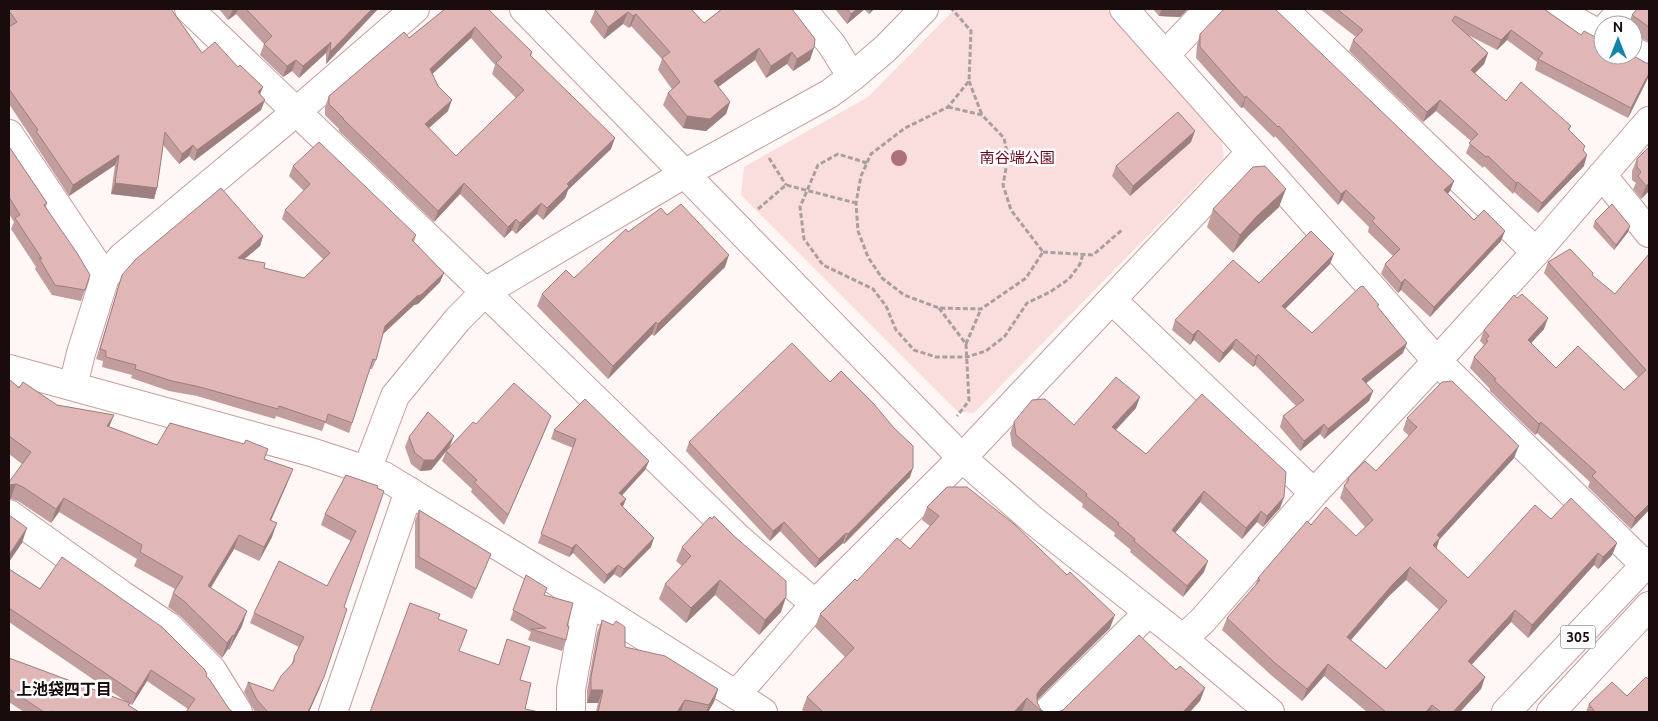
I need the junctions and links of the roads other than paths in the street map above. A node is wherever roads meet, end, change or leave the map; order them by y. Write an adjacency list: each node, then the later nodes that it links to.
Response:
1 (189, 9): 13 (street)
2 (415, 9): 13 (street)
3 (524, 9): 17 (street)
4 (802, 9): 12 (street)
5 (924, 9): 12 (street)
6 (1124, 9): 11 (street)
7 (1209, 9): 11 (street)
8 (1284, 9): 20 (street)
9 (1553, 9): 10 (street)
10 (1593, 27)
11 (1165, 55): 16 (street)
12 (852, 77): 17 (street)
13 (297, 111): 21 (street); 22 (street)
14 (1649, 121): 18 (street)
15 (9, 134): 21 (street)
16 (1252, 152): 23 (street); 24 (street)
17 (684, 174): 22 (street); 27 (street)
18 (1602, 175): 19 (street); 20 (street)
19 (1649, 233)
20 (1536, 252): 24 (street)
21 (105, 277): 26 (street)
22 (485, 292): 28 (street); 34 (street)
23 (1112, 300): 27 (street); 30 (street)
24 (1438, 362): 30 (street); 32 (street)
25 (9, 370): 26 (street)
26 (73, 386): 28 (street)
27 (962, 458): 34 (street); 35 (street)
28 (367, 470): 29 (street)
29 (409, 491): 33 (street); 40 (street)
30 (1314, 493): 37 (street)
31 (9, 514): 39 (street)
32 (1647, 563): 45 (street, 305)
33 (587, 601): 38 (street); 41 (street)
34 (815, 604): 38 (street)
35 (1148, 612): 37 (street); 43 (street)
36 (1646, 616): 46 (street, 305)
37 (1183, 640): 44 (street)
38 (736, 695): 42 (street)
39 (238, 712)
40 (333, 712)
41 (571, 712)
42 (763, 712)
43 (1048, 712)
44 (1270, 712)
45 (1506, 712)
46 (1551, 712)

